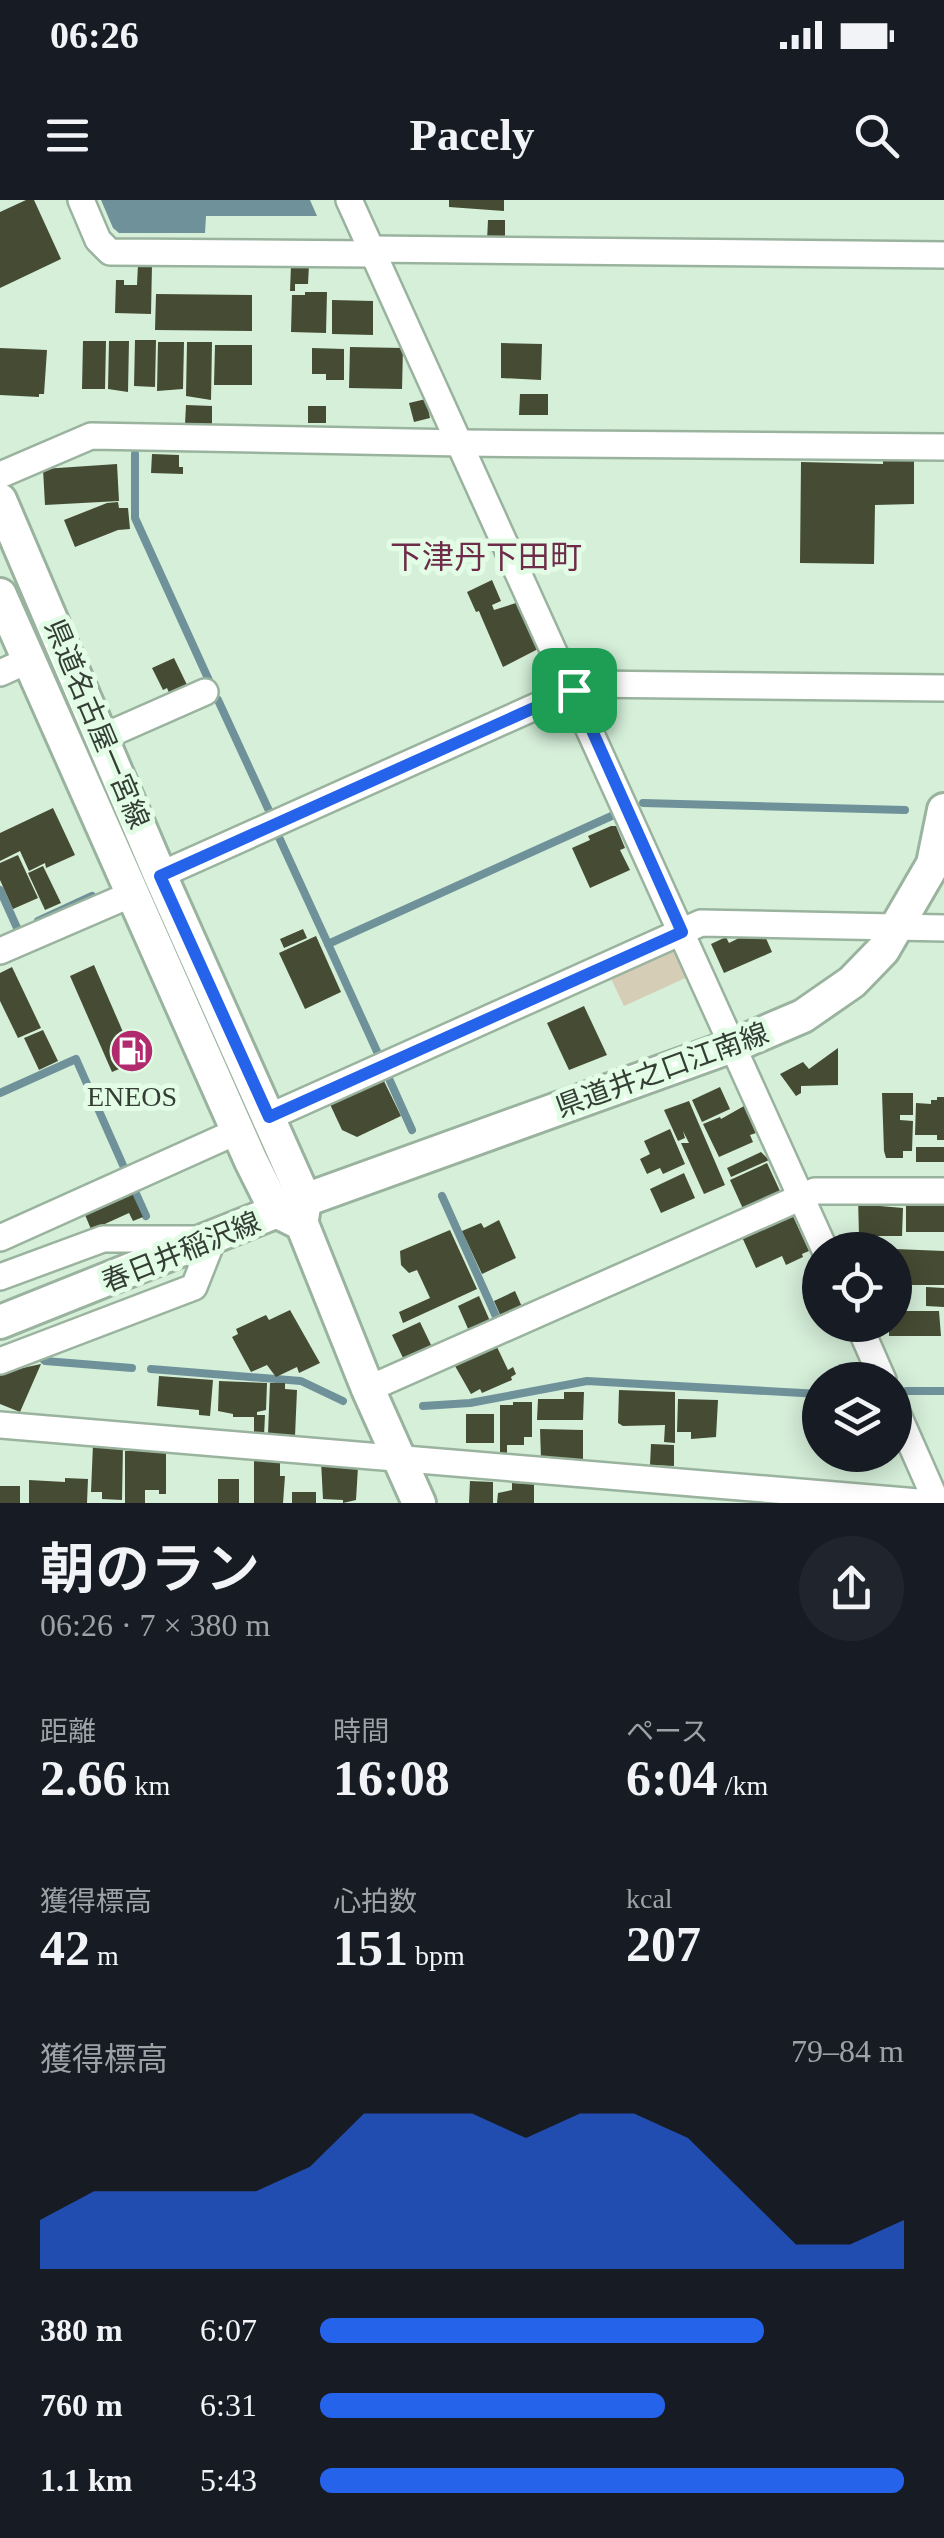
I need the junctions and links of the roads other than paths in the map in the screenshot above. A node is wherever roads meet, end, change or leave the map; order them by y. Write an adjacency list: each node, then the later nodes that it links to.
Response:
1 (81, 200): 3 (street)
2 (349, 200): 3 (street)
3 (371, 252): 4 (street); 5 (street)
4 (944, 255)
5 (462, 443): 6 (street); 7 (street); 12 (street)
6 (944, 446)
7 (0, 475)
8 (0, 500): 14 (main road, 県道名古屋一宮線)
9 (0, 595): 10 (main road, 県道名古屋一宮線)
10 (14, 666): 17 (main road, 県道名古屋一宮線)
11 (944, 688): 12 (street)
12 (574, 690): 16 (street); 20 (street)
13 (205, 692): 14 (street)
14 (103, 737): 16 (main road, 県道名古屋一宮線)
15 (944, 810): 18 (main road, 県道井之口江南線)
16 (160, 876): 23 (main road, 県道名古屋一宮線)
17 (132, 894): 21 (street); 24 (main road, 県道名古屋一宮線)
18 (897, 927): 19 (street); 20 (street); 22 (main road, 県道井之口江南線)
19 (944, 928)
20 (682, 932): 22 (street); 23 (street)
21 (0, 952)
22 (735, 1046): 26 (street); 27 (main road, 県道井之口江南線)
23 (269, 1117): 27 (main road, 県道名古屋一宮線)
24 (238, 1131): 27 (main road, 県道名古屋一宮線); 29 (street)
25 (944, 1191): 26 (street)
26 (802, 1197): 28 (street); 34 (street)
27 (295, 1212): 30 (main road, 春日井稲沢線); 34 (main road, 春日井稲沢線)
28 (818, 1232)
29 (0, 1238)
30 (213, 1239): 31 (street); 32 (main road, 春日井稲沢線); 33 (street)
31 (0, 1278)
32 (0, 1322)
33 (0, 1360)
34 (368, 1389): 37 (main road, 春日井稲沢線)
35 (0, 1425): 37 (street)
36 (912, 1449): 40 (street)
37 (398, 1458): 38 (street); 39 (main road, 春日井稲沢線)
38 (780, 1496): 40 (street)
39 (419, 1503)
40 (934, 1503)

